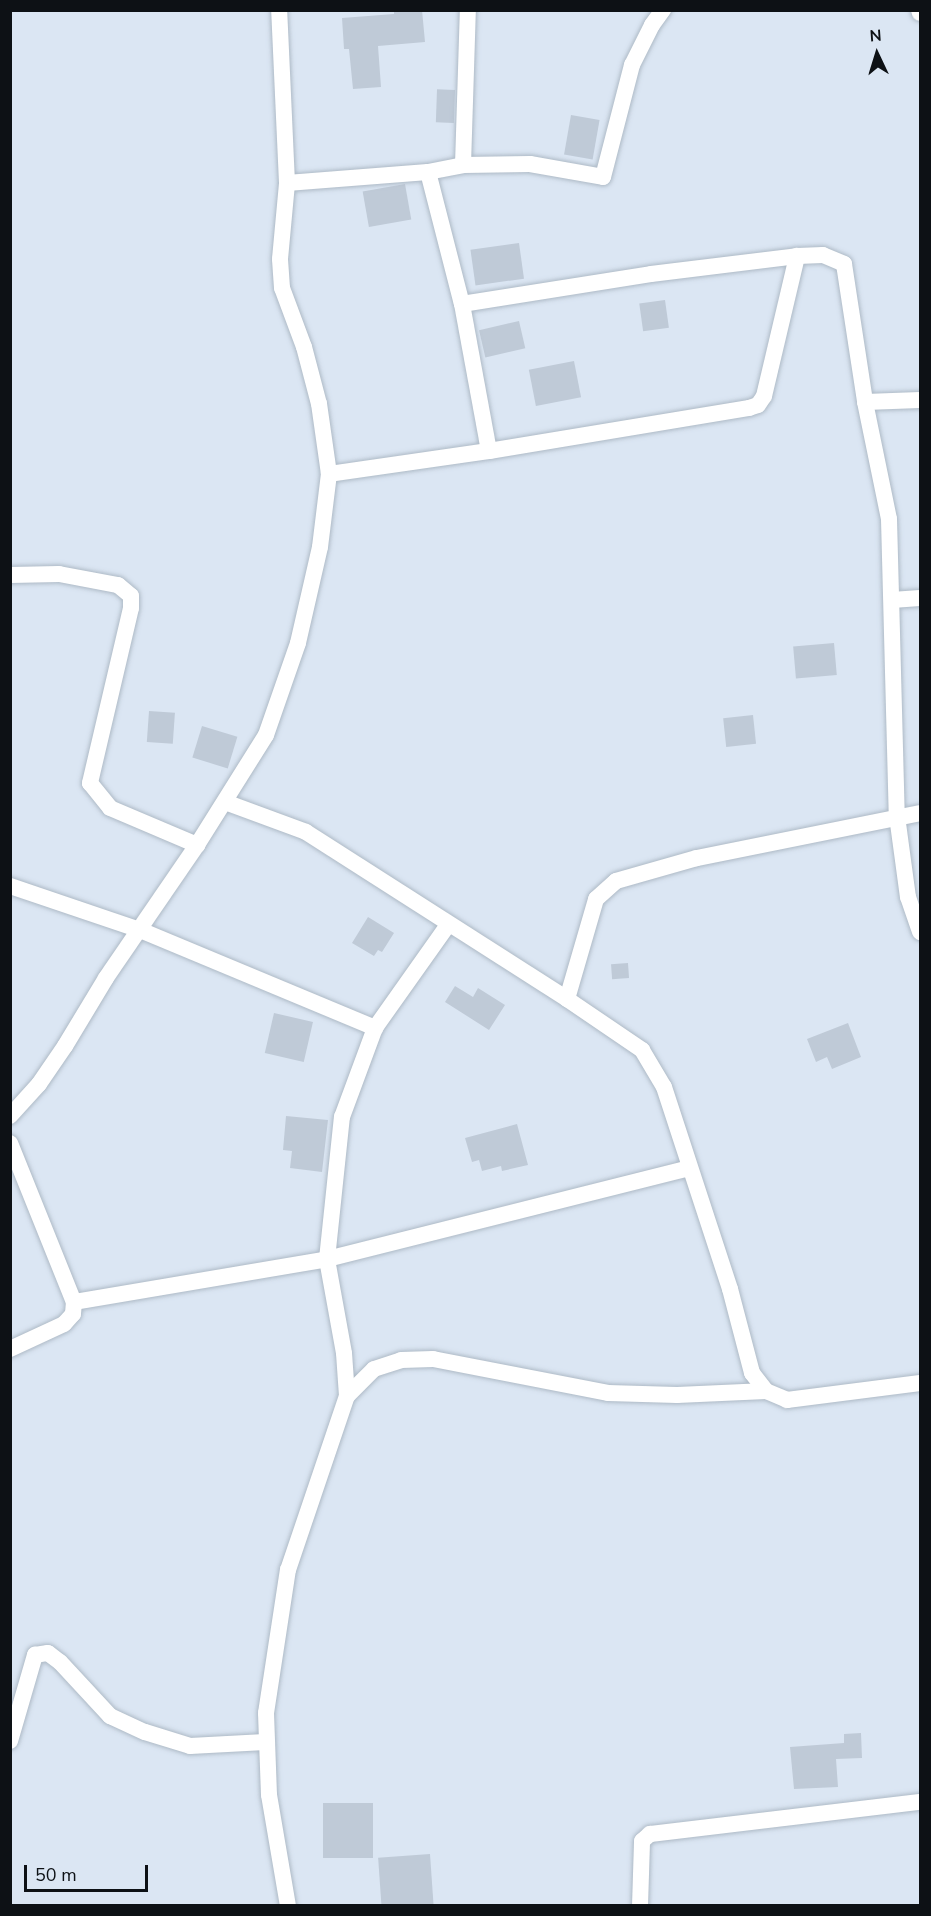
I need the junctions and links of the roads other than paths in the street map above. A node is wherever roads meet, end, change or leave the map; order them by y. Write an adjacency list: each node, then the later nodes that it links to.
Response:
1 (279, 10): 6 (street)
2 (468, 10): 4 (street)
3 (663, 10): 4 (street)
4 (463, 165): 5 (street)
5 (428, 172): 6 (street); 8 (street)
6 (287, 183): 12 (street)
7 (797, 255): 8 (street); 10 (street); 11 (street)
8 (462, 304): 11 (street)
9 (921, 400): 10 (street)
10 (865, 402): 15 (street)
11 (489, 451): 12 (street)
12 (329, 474): 16 (street)
13 (10, 575): 19 (street)
14 (921, 598): 15 (street)
15 (892, 600): 18 (street)
16 (225, 802): 19 (street); 21 (street)
17 (921, 813): 18 (street)
18 (897, 816): 23 (street); 24 (street)
19 (197, 845): 22 (street)
20 (10, 886): 22 (street)
21 (448, 925): 24 (street); 25 (street)
22 (140, 930): 25 (street); 26 (street)
23 (921, 932)
24 (567, 999): 28 (street)
25 (375, 1028): 29 (street)
26 (12, 1118)
27 (10, 1143): 30 (street)
28 (689, 1168): 29 (street); 33 (street)
29 (327, 1259): 30 (street); 34 (street)
30 (74, 1302): 31 (street)
31 (10, 1349)
32 (921, 1383): 33 (street)
33 (766, 1391): 34 (street)
34 (347, 1396): 36 (street)
35 (10, 1741): 36 (street)
36 (265, 1742): 38 (street)
37 (921, 1802): 39 (street)
38 (288, 1905)
39 (640, 1905)

